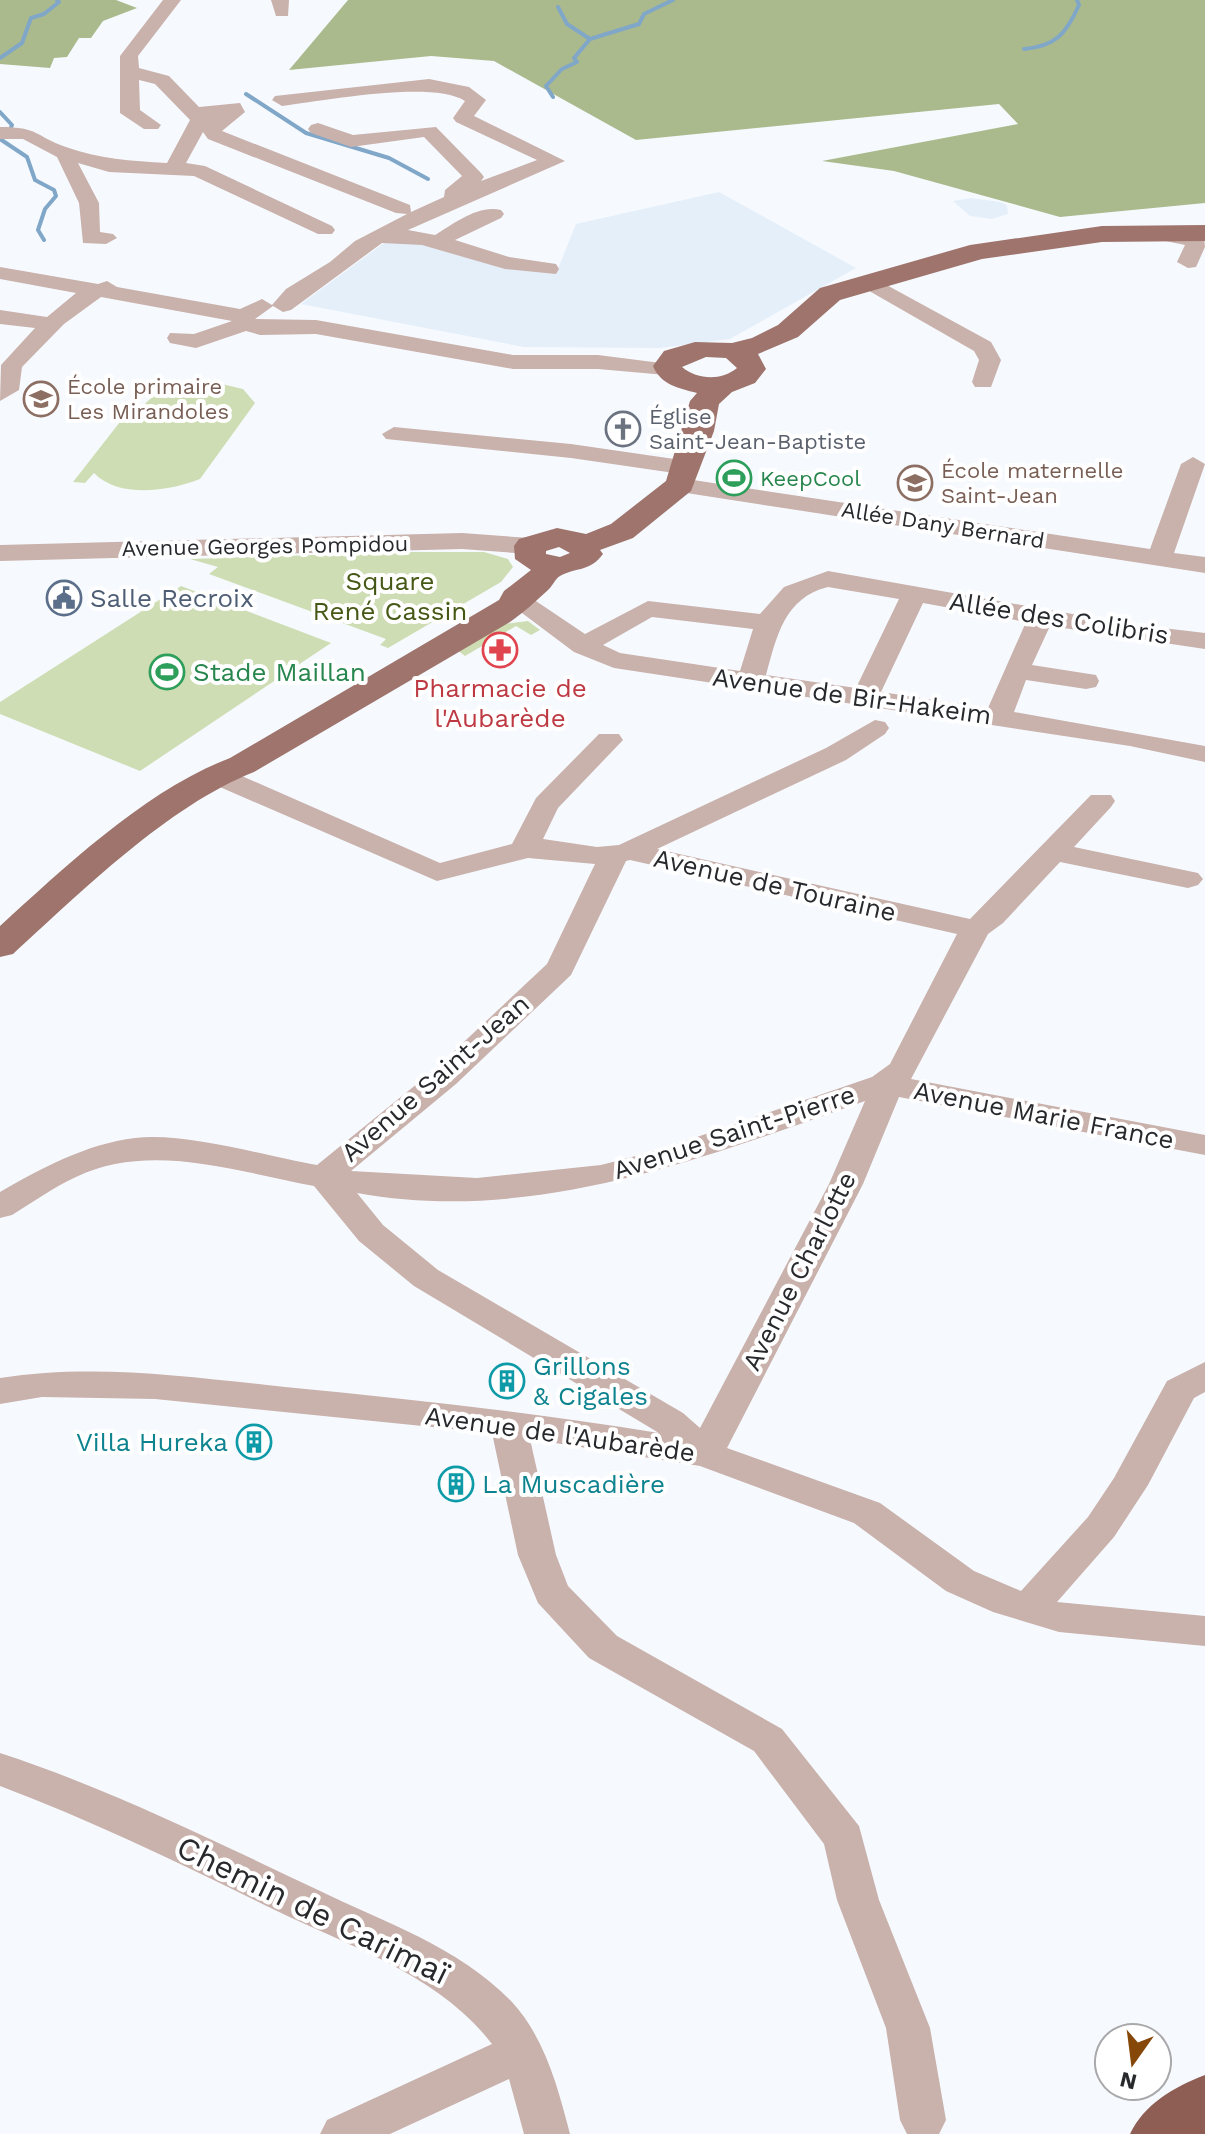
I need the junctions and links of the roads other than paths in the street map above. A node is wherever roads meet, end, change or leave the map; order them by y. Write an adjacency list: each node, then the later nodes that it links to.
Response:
1 (172, 0): 2 (street)
2 (129, 71): 4 (street); 5 (street)
3 (282, 100): 10 (street)
4 (200, 119): 9 (street); 11 (street)
5 (151, 125)
6 (318, 129): 10 (street)
7 (0, 133): 8 (street)
8 (67, 155): 9 (street); 14 (street)
9 (173, 169): 13 (street)
10 (455, 197): 15 (street)
11 (403, 209)
12 (494, 214): 16 (street)
13 (325, 230)
14 (106, 238)
15 (378, 238): 16 (street); 24 (street)
16 (438, 242): 18 (street)
17 (1197, 243): 20 (main road)
18 (548, 269)
19 (2, 274): 21 (street); 22 (street)
20 (872, 283): 28 (main road); 30 (street)
21 (120, 286): 22 (street); 23 (street)
22 (94, 289): 23 (street); 26 (street)
23 (247, 316): 24 (street); 27 (street)
24 (290, 316): 29 (street)
25 (0, 317): 26 (street)
26 (53, 324): 31 (street)
27 (178, 338)
28 (742, 357): 29 (main road); 29 (main road)
29 (693, 378): 34 (main road)
30 (983, 382)
31 (0, 394)
32 (394, 434): 34 (street, Allée Dany Bernard)
33 (1193, 464): 37 (street)
34 (684, 477): 36 (main road); 37 (street, Allée Dany Bernard)
35 (0, 553): 36 (street, Avenue Georges Pompidou)
36 (541, 556): 40 (main road)
37 (1159, 559): 38 (street, Allée Dany Bernard)
38 (1205, 565)
39 (914, 594): 41 (street, Allée des Colibris); 42 (street, Allée des Colibris); 47 (street, Allée des Colibris)
40 (515, 598): 44 (street, Avenue de Bir-Hakeim); 53 (main road)
41 (1041, 618): 43 (street, Allée des Colibris); 45 (street)
42 (766, 623): 44 (street); 46 (street)
43 (1205, 641)
44 (583, 646): 46 (street, Avenue de Bir-Hakeim)
45 (1016, 671): 48 (street); 49 (street)
46 (750, 682): 47 (street, Avenue de Bir-Hakeim)
47 (866, 696): 48 (street, Avenue de Bir-Hakeim)
48 (998, 717): 49 (street, Avenue de Bir-Hakeim)
49 (1052, 726): 52 (street, Avenue de Bir-Hakeim)
50 (875, 728): 57 (street)
51 (609, 740): 55 (street)
52 (1205, 754)
53 (216, 775): 55 (street, Avenue de Touraine); 60 (main road)
54 (1101, 801): 56 (street, Avenue Saint-Pierre)
55 (523, 850): 57 (street, Avenue de Touraine)
56 (1053, 852): 58 (street); 59 (street, Avenue Saint-Pierre)
57 (621, 855): 59 (street, Avenue de Touraine); 63 (street, Avenue Saint-Jean)
58 (1188, 879)
59 (975, 929): 61 (street, Avenue Saint-Pierre)
60 (0, 946)
61 (883, 1084): 62 (street, Avenue Marie France); 63 (street, Avenue Saint-Pierre); 68 (street, Avenue Charlotte)
62 (1205, 1145)
63 (324, 1176): 64 (street, Avenue Saint-Pierre); 68 (street, Avenue Saint-Jean)
64 (0, 1207)
65 (1205, 1375): 69 (street)
66 (0, 1391): 67 (street, Avenue de l'Aubarède)
67 (508, 1422): 68 (street, Avenue de l'Aubarède); 74 (street)
68 (705, 1454): 69 (street, Avenue de l'Aubarède)
69 (1029, 1607): 70 (street, Avenue de l'Aubarède)
70 (1205, 1631)
71 (0, 1769): 72 (street, Chemin de Carimaï)
72 (521, 2052): 75 (street); 76 (street, Chemin de Carimaï)
73 (1205, 2103): 77 (highway)
74 (923, 2120)
75 (343, 2134)
76 (547, 2134)
77 (1162, 2134)

